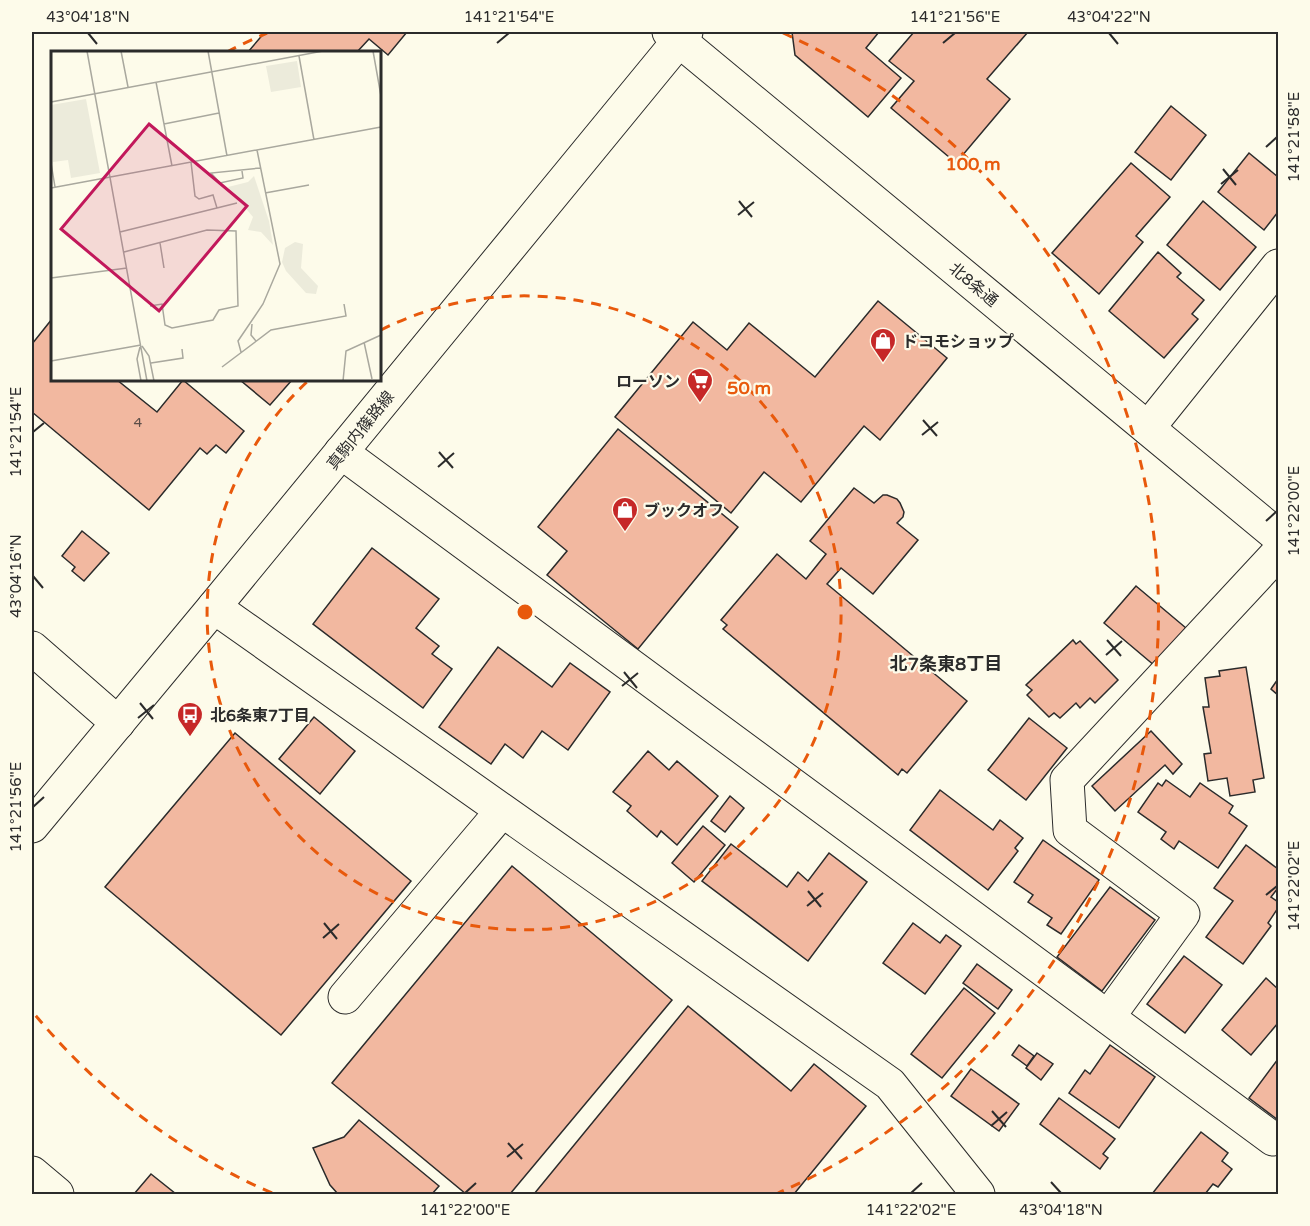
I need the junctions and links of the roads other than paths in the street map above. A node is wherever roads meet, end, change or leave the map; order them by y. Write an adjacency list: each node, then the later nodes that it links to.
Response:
1 (678, 34): 3 (street, 北8条通); 4 (street, 真駒内篠路線)
2 (1278, 266): 3 (street)
3 (1148, 428): 5 (street, 北8条通)
4 (342, 452): 7 (street, 真駒内篠路線); 13 (street)
5 (1278, 536)
6 (1278, 553): 13 (street)
7 (214, 607): 9 (street, 真駒内篠路線); 10 (street)
8 (32, 648): 9 (street)
9 (118, 723): 11 (street, 真駒内篠路線)
10 (502, 810): 12 (street); 17 (street)
11 (32, 826)
12 (345, 997)
13 (1108, 1017): 14 (street)
14 (1273, 1139)
15 (32, 1173): 16 (street)
16 (57, 1194)
17 (978, 1194)

